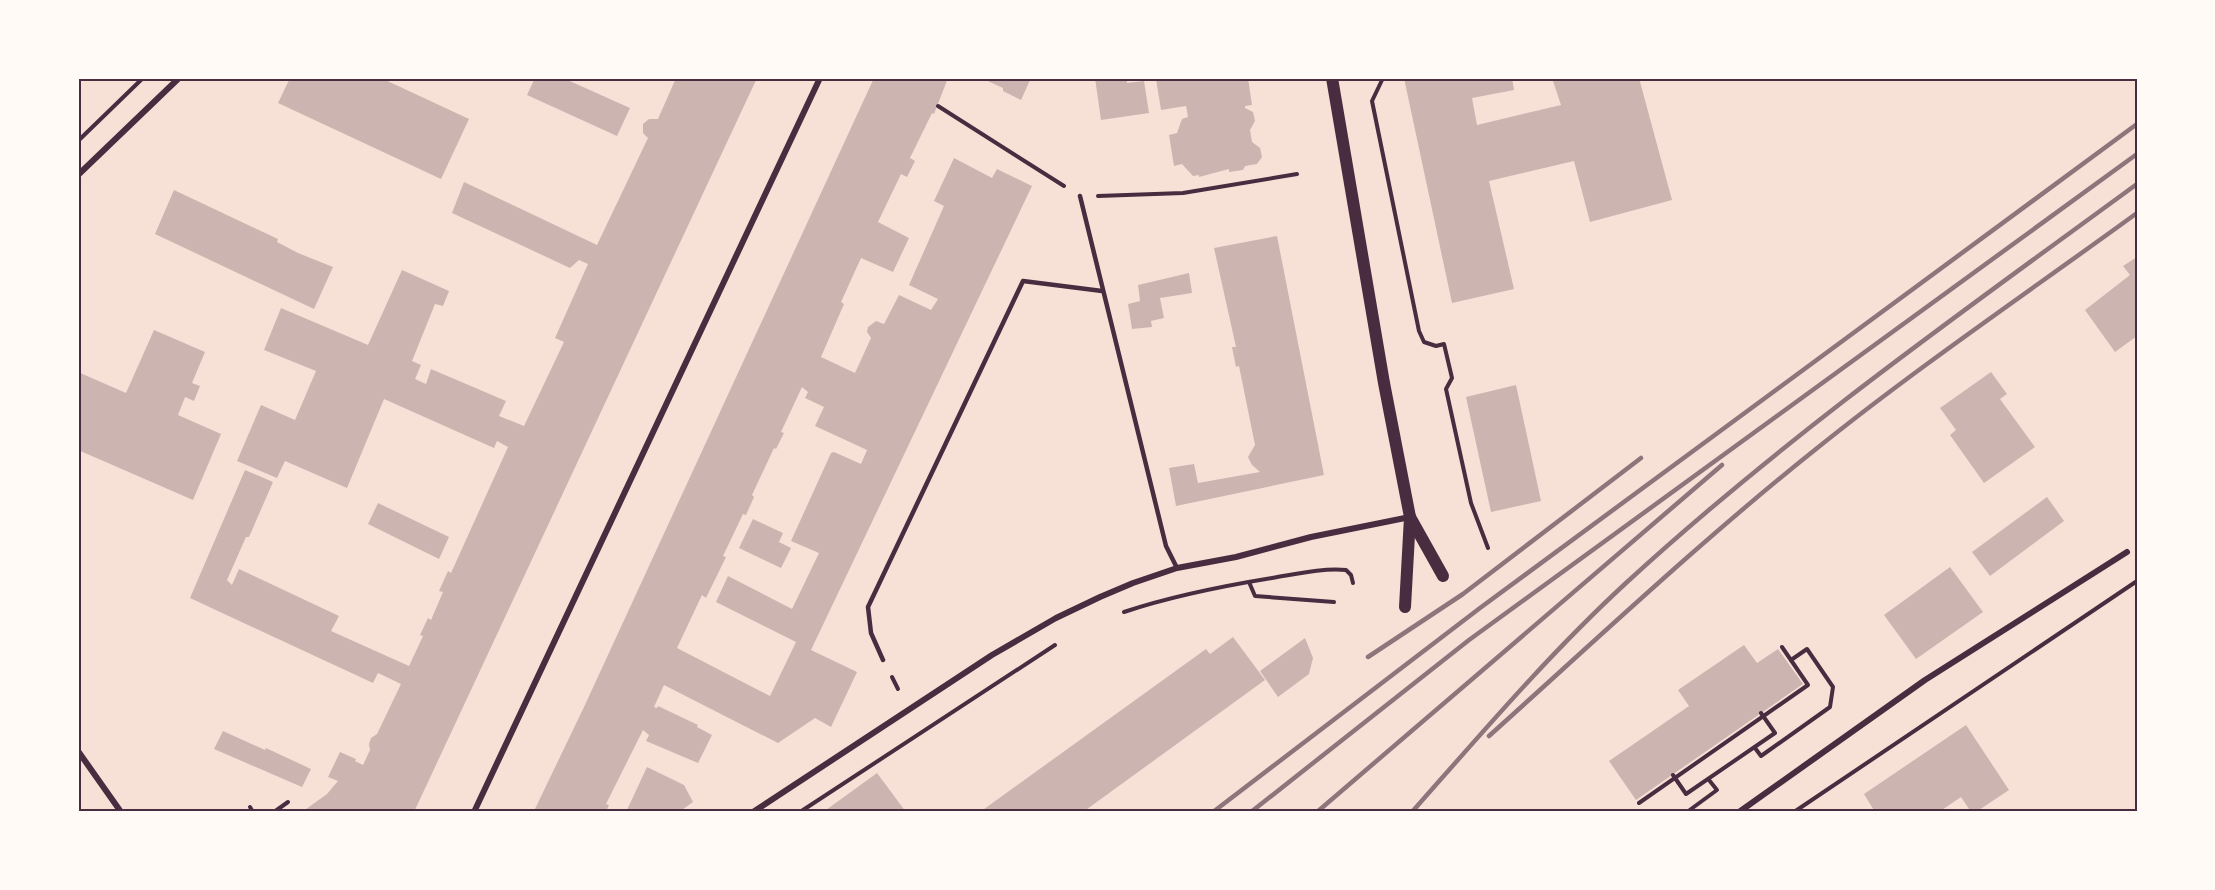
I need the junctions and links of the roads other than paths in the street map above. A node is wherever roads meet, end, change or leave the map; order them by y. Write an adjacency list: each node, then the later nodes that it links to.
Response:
1 (179, 78): 4 (street)
2 (820, 78): 15 (street)
3 (1336, 79): 7 (main road)
4 (78, 175)
5 (1080, 196): 6 (lane)
6 (1102, 291): 9 (lane); 12 (lane)
7 (1410, 517): 9 (street); 10 (main road); 11 (main road)
8 (2127, 552): 17 (street)
9 (1177, 568): 16 (street)
10 (1443, 576)
11 (1405, 607)
12 (883, 660)
13 (78, 751): 14 (street)
14 (121, 812)
15 (474, 812)
16 (753, 812)
17 (1739, 812)

